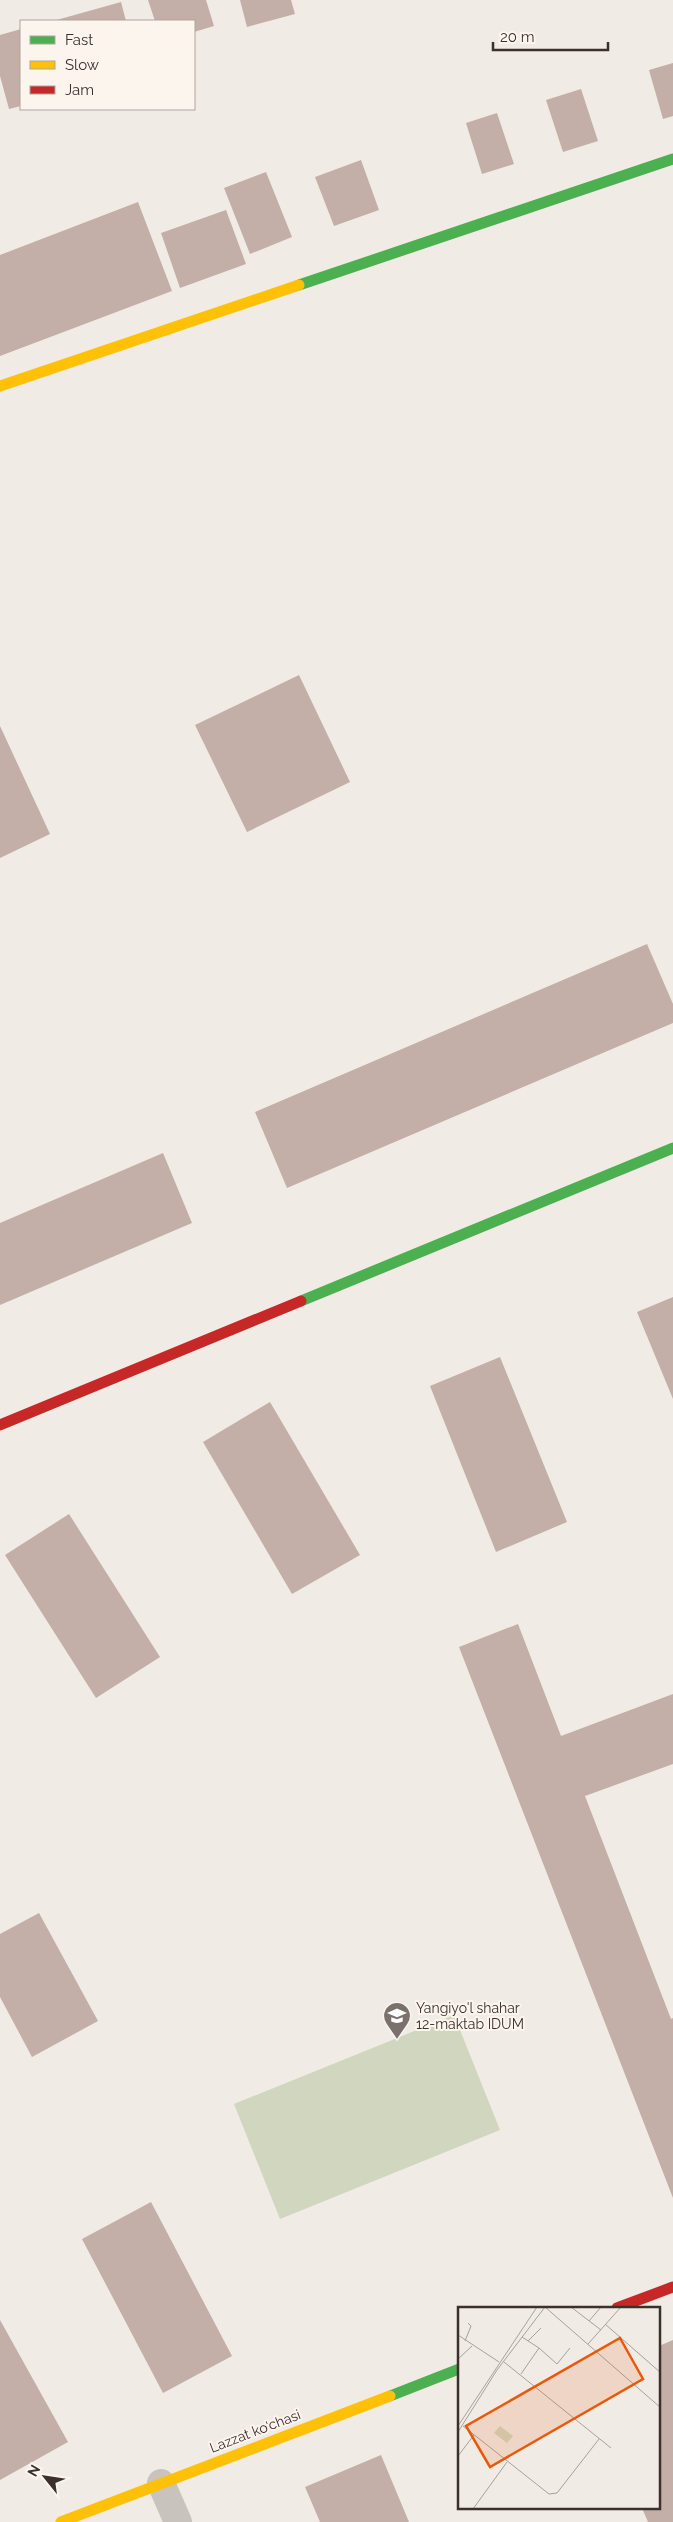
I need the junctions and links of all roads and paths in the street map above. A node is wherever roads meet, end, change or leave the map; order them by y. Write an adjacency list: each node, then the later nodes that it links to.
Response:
1 (673, 159): 2 (street)
2 (0, 386)
3 (673, 1148): 4 (street)
4 (0, 1425)
5 (673, 2287): 6 (street)
6 (620, 2307)
7 (458, 2369): 8 (street, Lazzat ko'chasi)
8 (161, 2483): 9 (street, Lazzat ko'chasi); 10 (street)
9 (61, 2522)
10 (178, 2522)

